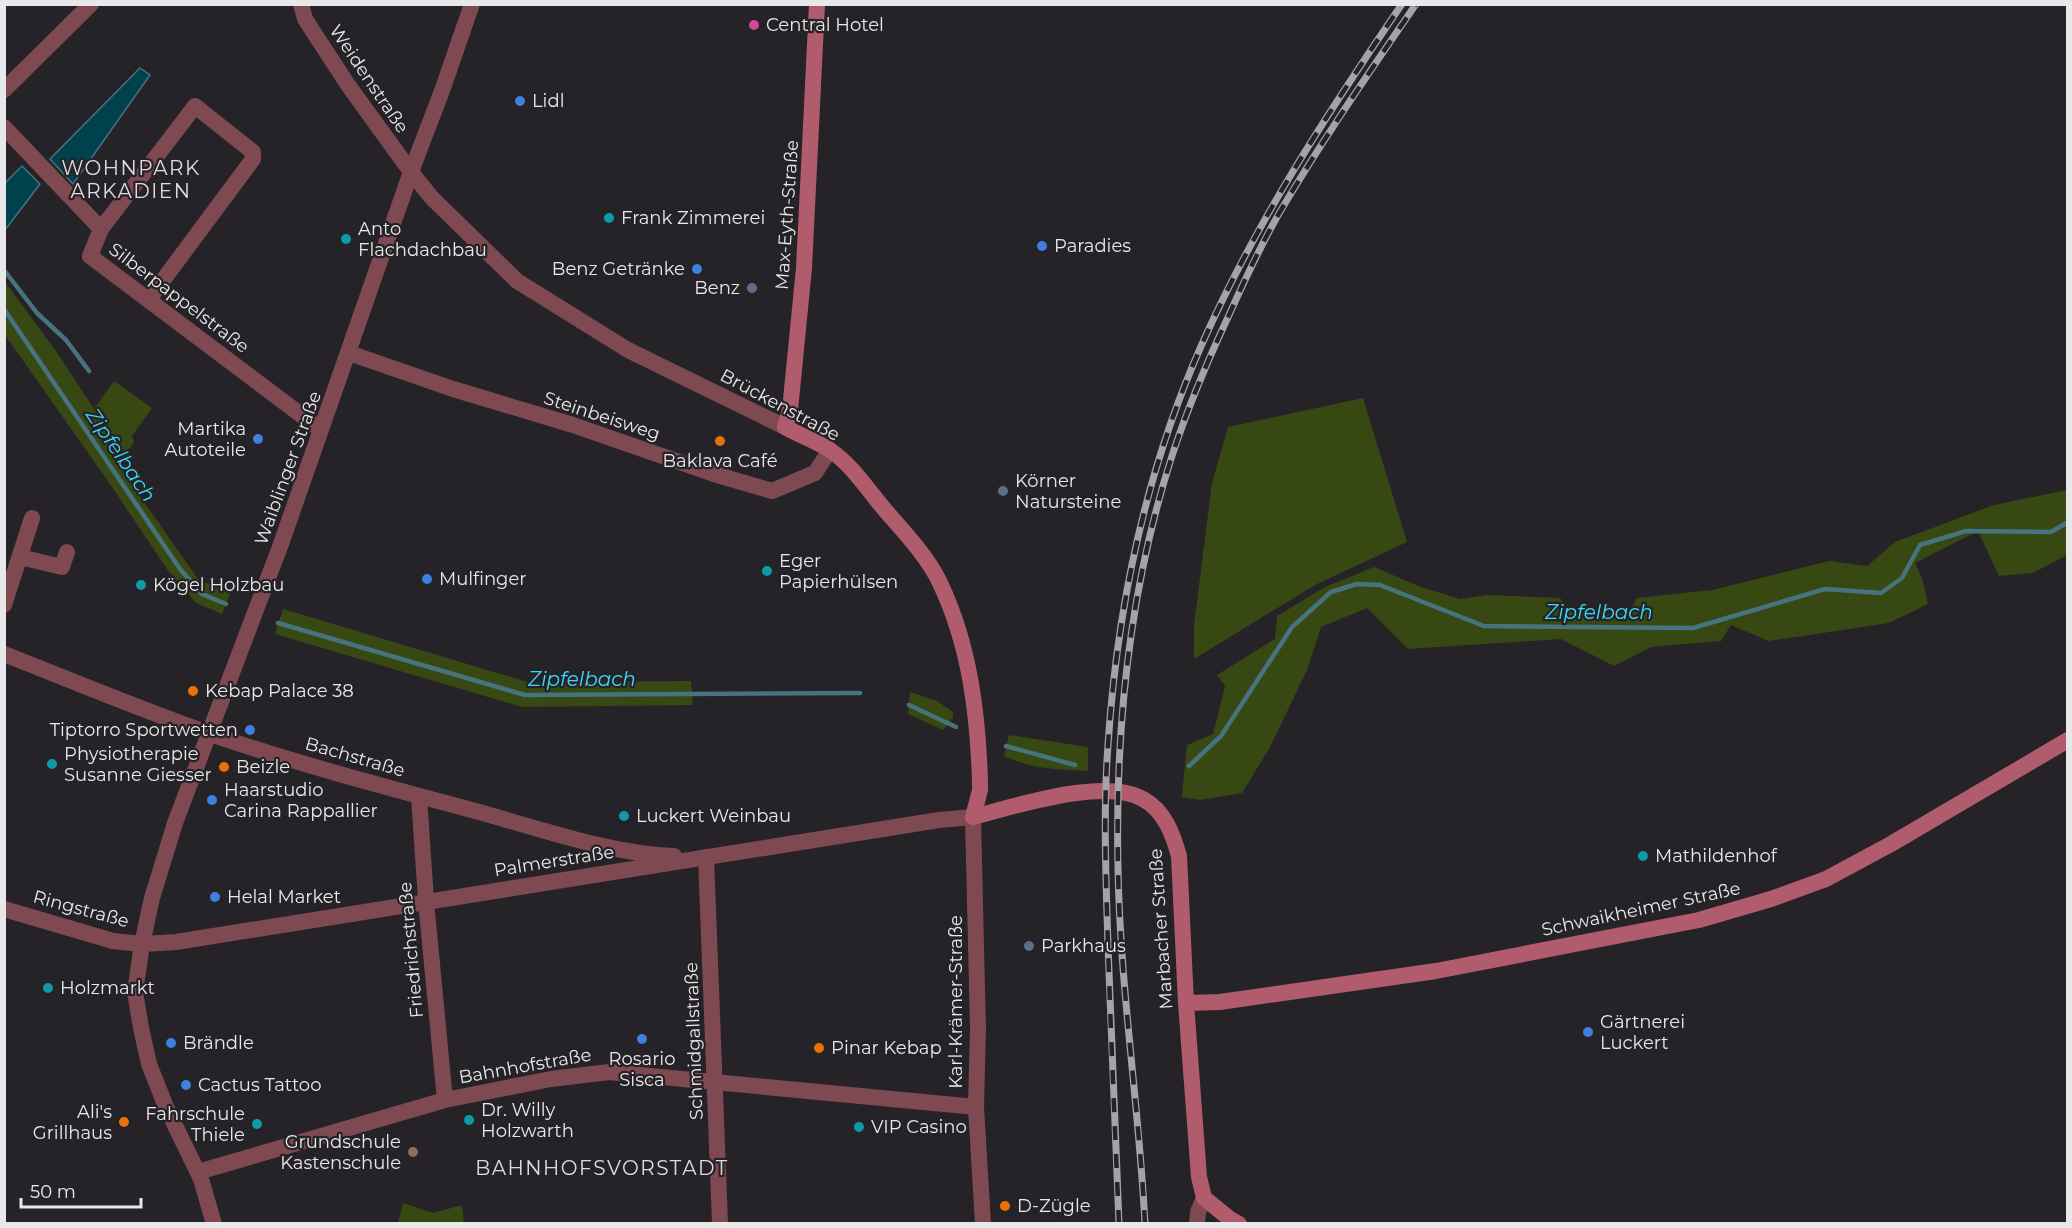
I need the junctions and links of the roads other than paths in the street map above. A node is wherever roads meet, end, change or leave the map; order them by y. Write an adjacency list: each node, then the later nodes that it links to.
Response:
1 (91, 4): 6 (street)
2 (286, 4): 5 (street, Weidenstraße)
3 (472, 4): 8 (street, Waiblinger Straße)
4 (818, 4): 12 (main road, Max-Eyth-Straße)
5 (303, 12): 8 (street, Weidenstraße)
6 (4, 90)
7 (4, 127): 9 (street, Silberpappelstraße)
8 (411, 172): 11 (street, Waiblinger Straße); 12 (street, Brückenstraße)
9 (101, 229): 10 (street, Silberpappelstraße); 10 (street)
10 (149, 299): 13 (street, Silberpappelstraße)
11 (349, 352): 13 (street, Waiblinger Straße); 14 (street, Steinbeisweg)
12 (785, 427): 14 (main road, Brückenstraße)
13 (321, 430): 20 (street, Waiblinger Straße)
14 (830, 450): 23 (main road, Brückenstraße)
15 (32, 518): 17 (street)
16 (67, 552): 17 (street)
17 (20, 557): 18 (street)
18 (4, 605)
19 (4, 654): 20 (street, Bachstraße)
20 (210, 734): 22 (street, Bachstraße); 27 (street, Waiblinger Straße)
21 (2067, 740): 28 (main road, Schwaikheimer Straße)
22 (419, 796): 24 (street, Bachstraße); 25 (street, Friedrichstraße)
23 (973, 817): 24 (street, Palmerstraße); 28 (main road, Marbacher Straße); 31 (street, Karl-Krämer-Straße)
24 (706, 857): 25 (street, Palmerstraße); 29 (street, Schmidgallstraße)
25 (426, 901): 27 (street, Palmerstraße); 30 (street, Friedrichstraße)
26 (4, 909): 27 (street, Ringstraße)
27 (142, 944): 32 (street, Ringstraße)
28 (1186, 1003): 33 (main road, Marbacher Straße)
29 (714, 1083): 30 (street, Bahnhofstraße); 31 (street, Bahnhofstraße); 35 (street, Schmidgallstraße)
30 (445, 1100): 32 (street, Bahnhofstraße)
31 (976, 1107): 36 (street, Karl-Krämer-Straße)
32 (198, 1172): 34 (street, Ringstraße)
33 (1204, 1198): 37 (street); 38 (main road)
34 (214, 1224)
35 (720, 1224)
36 (983, 1224)
37 (1197, 1224)
38 (1239, 1224)

